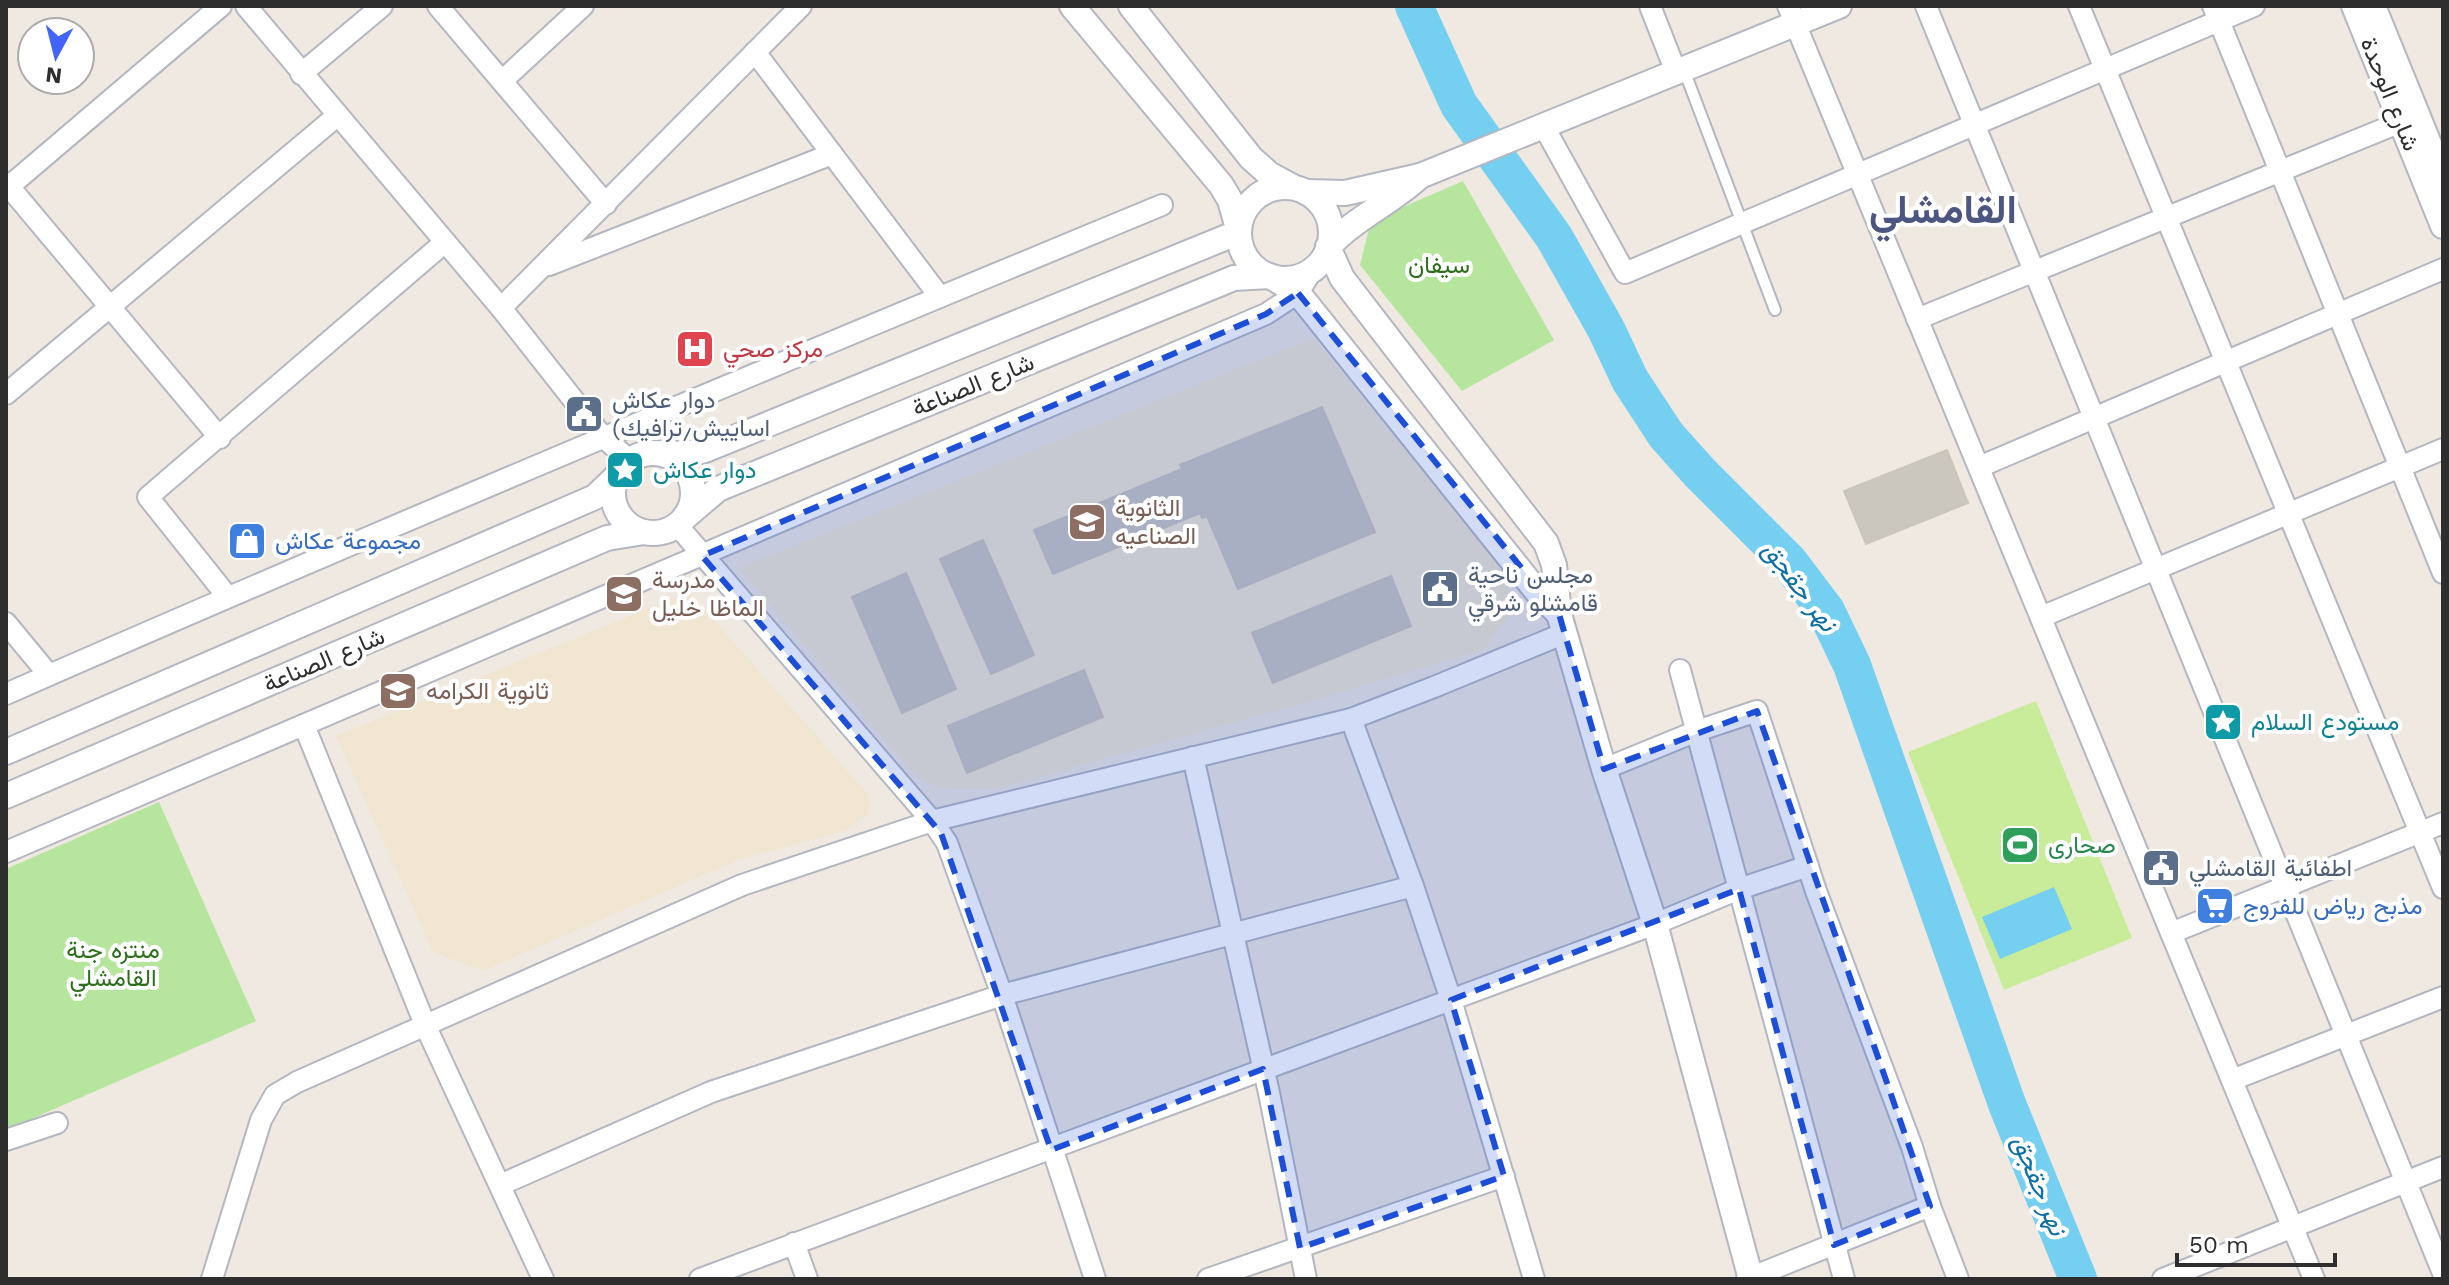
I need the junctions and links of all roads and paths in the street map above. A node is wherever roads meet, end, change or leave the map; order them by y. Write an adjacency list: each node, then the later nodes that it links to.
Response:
1 (221, 6): 32 (street)
2 (246, 6): 21 (street)
3 (382, 6): 21 (street)
4 (438, 6): 22 (street)
5 (583, 6): 22 (street)
6 (801, 6): 18 (street)
7 (1072, 6): 39 (street)
8 (1131, 6): 33 (street)
9 (1650, 6): 20 (street)
10 (1839, 6): 17 (street)
11 (1926, 6): 25 (street)
12 (2079, 6): 19 (street)
13 (2254, 6): 16 (street)
14 (2354, 6): 24 (street, شارع الوحدة)
15 (2373, 6): 31 (street, شارع الوحدة)
16 (2216, 13): 19 (street); 28 (street)
17 (1792, 15): 20 (street); 29 (street)
18 (755, 52): 27 (street); 34 (street)
19 (2105, 69): 25 (street); 36 (street)
20 (1680, 70): 26 (street); 37 (lane)
21 (301, 74): 23 (street)
22 (502, 81): 34 (street)
23 (338, 115): 40 (street); 49 (street)
24 (2401, 122): 28 (street); 38 (street, شارع الوحدة)
25 (1975, 125): 29 (street); 45 (street)
26 (1535, 128): 30 (street); 37 (street)
27 (832, 154): 42 (street); 48 (street)
28 (2280, 171): 36 (street); 52 (street)
29 (1858, 174): 37 (street); 53 (street)
30 (1420, 176): 33 (street); 41 (street)
31 (2443, 178)
32 (7, 186): 49 (street)
33 (1303, 191): 39 (street); 41 (street)
34 (606, 204): 42 (street)
35 (1162, 205): 48 (street)
36 (2166, 218): 45 (street); 54 (street)
37 (1742, 223): 51 (lane)
38 (2443, 226)
39 (1239, 232): 46 (street); 60 (street)
40 (445, 242): 50 (street); 58 (street)
41 (1328, 247): 44 (street); 73 (street)
42 (541, 268): 50 (street)
43 (2443, 269): 52 (street)
44 (1312, 270): 46 (street); 47 (street)
45 (2034, 271): 53 (street); 56 (street)
46 (1270, 276): 47 (street); 65 (street, شارع الصناعة)
47 (1298, 293): 67 (street); 73 (street)
48 (940, 297): 57 (street)
49 (109, 306): 55 (street); 58 (street)
50 (501, 308): 57 (street)
51 (1775, 310)
52 (2338, 314): 54 (street); 62 (street)
53 (1917, 319): 61 (street)
54 (2226, 362): 56 (street); 64 (street)
55 (6, 394)
56 (2095, 418): 61 (street); 68 (street)
57 (602, 436): 63 (street); 70 (street)
58 (220, 438): 70 (street)
59 (2443, 449): 62 (street)
60 (662, 453): 63 (street); 65 (street)
61 (1979, 467): 71 (street)
62 (2400, 467): 64 (street); 69 (street)
63 (622, 469): 66 (street); 80 (street)
64 (2289, 513): 68 (street); 86 (street)
65 (681, 521): 66 (street); 67 (street)
66 (644, 532): 83 (street, شارع الصناعة)
67 (702, 556): 78 (street); 84 (street)
68 (2156, 569): 71 (street); 89 (street)
69 (2443, 573)
70 (227, 596): 75 (street)
71 (2041, 617): 95 (street)
72 (6, 623): 75 (street)
73 (1562, 623): 77 (street); 82 (street)
74 (1680, 670): 79 (street)
75 (49, 675): 76 (street)
76 (6, 694)
77 (1351, 719): 81 (street); 90 (street)
78 (304, 725): 87 (street); 99 (street)
79 (1697, 731): 82 (street); 88 (street); 92 (street)
80 (6, 752)
81 (1193, 757): 84 (street); 94 (street)
82 (1604, 769): 93 (street)
83 (6, 796)
84 (932, 821): 96 (street); 99 (street)
85 (2443, 823): 86 (street)
86 (2420, 832): 89 (street); 91 (street)
87 (6, 852)
88 (1808, 866): 92 (street); 110 (street)
89 (2285, 885): 95 (street); 100 (street)
90 (1413, 886): 94 (street); 98 (street)
91 (2443, 888)
92 (1739, 889): 93 (street); 113 (street)
93 (1655, 924): 98 (street); 124 (street)
94 (1233, 932): 96 (street); 101 (street)
95 (2171, 933): 102 (street)
96 (1002, 995): 105 (street); 109 (street)
97 (2443, 997): 100 (street)
98 (1451, 1000): 101 (street); 107 (street)
99 (426, 1027): 109 (street); 116 (street)
100 (2346, 1036): 102 (street); 108 (street)
101 (1263, 1069): 105 (street); 114 (street)
102 (2232, 1080): 111 (street)
103 (57, 1123): 104 (street)
104 (6, 1140)
105 (1051, 1150): 112 (street); 120 (street)
106 (2443, 1167): 108 (street)
107 (1504, 1176): 114 (street); 123 (street)
108 (2406, 1182): 111 (street); 115 (street)
109 (500, 1185): 117 (street)
110 (1930, 1206): 113 (street); 126 (street)
111 (2293, 1228): 127 (street); 128 (street)
112 (794, 1243): 118 (street); 119 (street)
113 (1834, 1245): 124 (street); 125 (street)
114 (1300, 1248): 121 (street); 122 (street)
115 (2443, 1273)
116 (212, 1279)
117 (543, 1279)
118 (700, 1279)
119 (807, 1279)
120 (1095, 1279)
121 (1208, 1279)
122 (1306, 1279)
123 (1534, 1279)
124 (1749, 1279)
125 (1844, 1279)
126 (1958, 1279)
127 (2163, 1279)
128 (2314, 1279)

